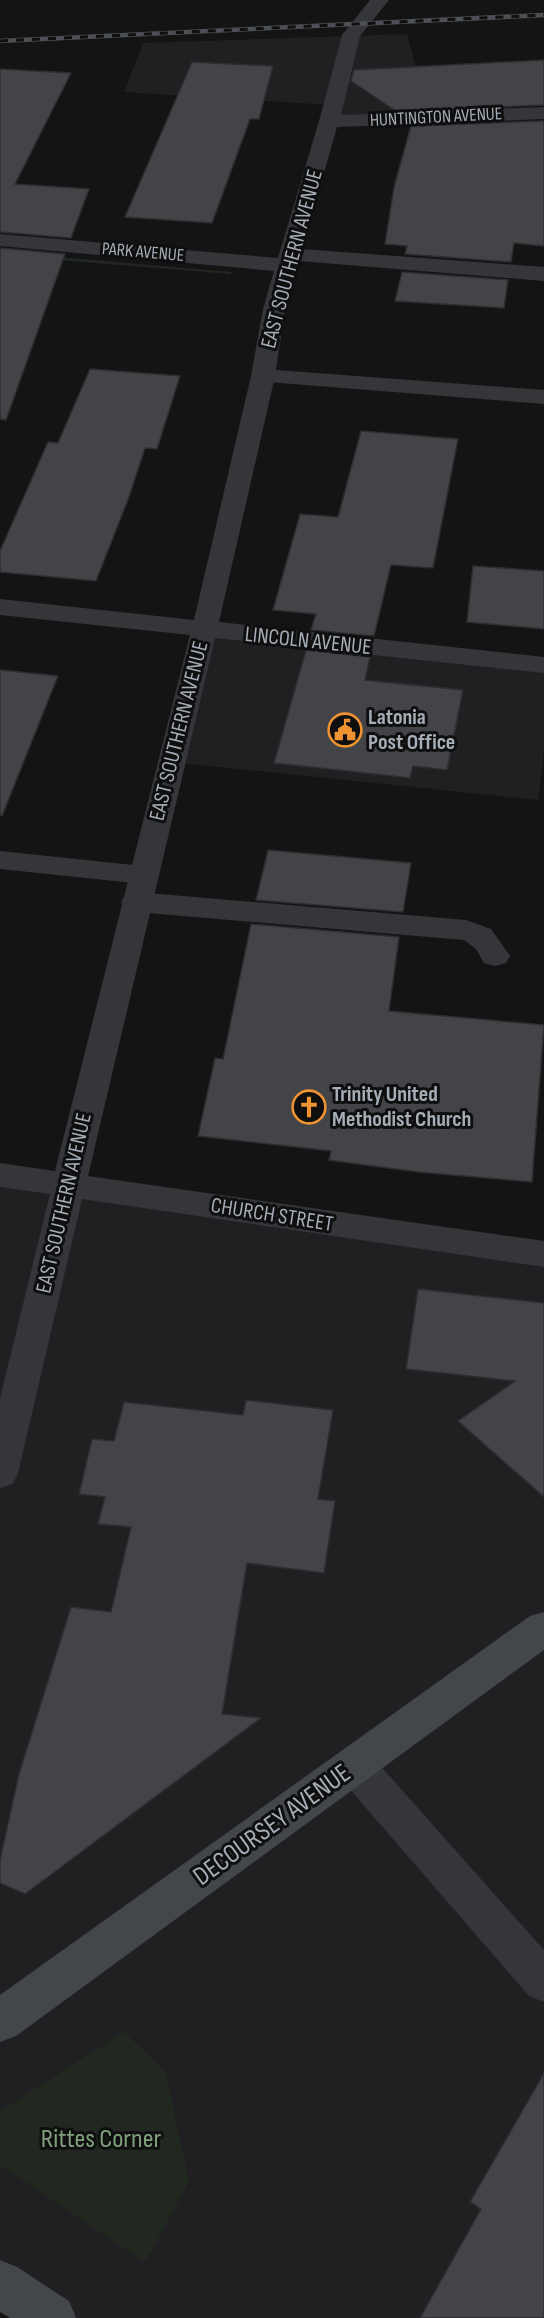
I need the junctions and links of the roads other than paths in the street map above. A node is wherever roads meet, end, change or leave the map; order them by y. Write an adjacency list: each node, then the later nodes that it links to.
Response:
1 (380, 0): 3 (street, EAST SOUTHERN AVENUE)
2 (544, 112): 3 (street, HUNTINGTON AVENUE)
3 (329, 121): 5 (street, EAST SOUTHERN AVENUE)
4 (0, 240): 5 (street, PARK AVENUE)
5 (287, 259): 6 (street, PARK AVENUE); 7 (street, EAST SOUTHERN AVENUE)
6 (544, 274)
7 (263, 376): 8 (street); 10 (street, EAST SOUTHERN AVENUE)
8 (544, 397)
9 (0, 607): 10 (street, LINCOLN AVENUE)
10 (204, 630): 11 (street, LINCOLN AVENUE); 13 (street, EAST SOUTHERN AVENUE)
11 (544, 665)
12 (0, 860): 13 (street)
13 (139, 888): 14 (street); 16 (street, EAST SOUTHERN AVENUE)
14 (495, 956)
15 (0, 1175): 16 (street, CHURCH STREET)
16 (68, 1184): 17 (street, CHURCH STREET); 18 (street, EAST SOUTHERN AVENUE)
17 (544, 1254)
18 (0, 1473)
19 (544, 1628): 20 (main road, DECOURSEY AVENUE)
20 (355, 1766): 21 (street); 22 (main road, DECOURSEY AVENUE)
21 (544, 1982)
22 (0, 2021)
23 (0, 2284): 24 (main road)
24 (52, 2318)

